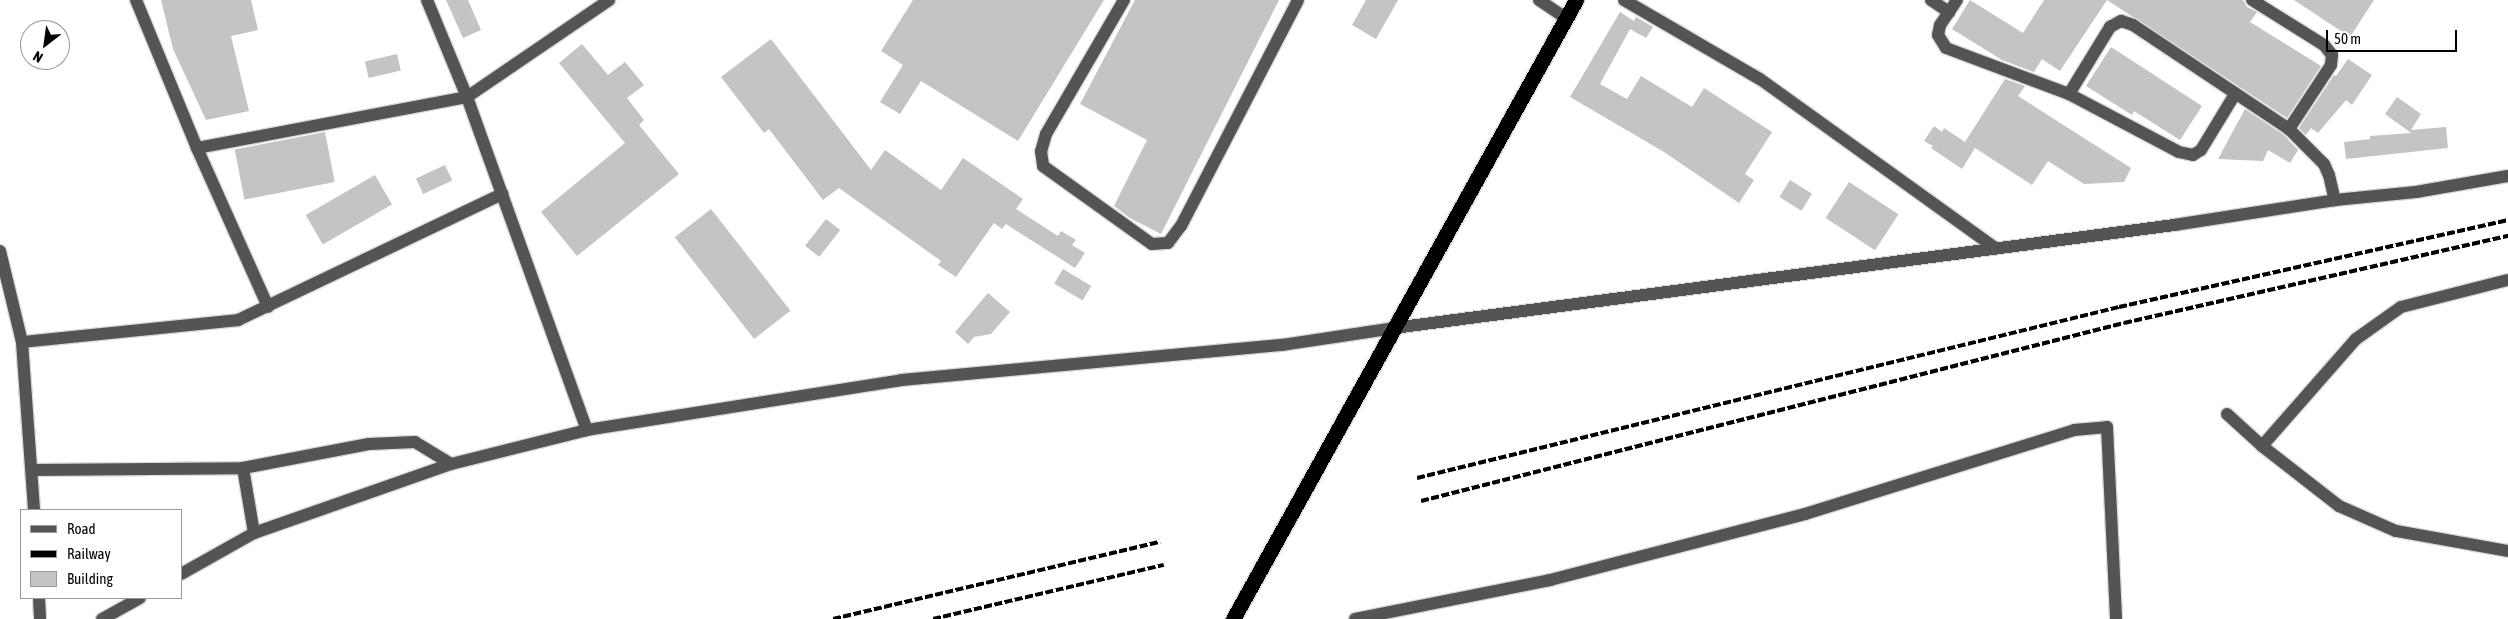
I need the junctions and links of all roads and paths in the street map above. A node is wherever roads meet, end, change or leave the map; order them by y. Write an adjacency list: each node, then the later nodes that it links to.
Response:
1 (136, 0): 18 (street)
2 (427, 0): 16 (street)
3 (609, 0): 16 (street)
4 (1124, 0): 5 (street)
5 (1298, 0)
6 (1540, 0): 13 (street)
7 (1576, 0): 13 (highway)
8 (1624, 0): 22 (street)
9 (1931, 0): 12 (street)
10 (1958, 0): 12 (street)
11 (2252, 0): 17 (street)
12 (1949, 12): 14 (street)
13 (1566, 18): 26 (highway)
14 (2069, 94): 15 (street); 15 (street)
15 (2235, 94): 17 (street)
16 (468, 97): 18 (street); 20 (street)
17 (2289, 129): 21 (street)
18 (197, 148): 25 (street)
19 (2508, 176): 21 (street)
20 (502, 194): 25 (street); 29 (street)
21 (2335, 200): 22 (street)
22 (1995, 248): 26 (street)
23 (0, 251): 27 (street)
24 (2508, 280): 30 (street)
25 (268, 307): 27 (street)
26 (1394, 328): 29 (street); 42 (highway)
27 (22, 342): 33 (street)
28 (2227, 414): 30 (street)
29 (587, 430): 31 (street)
30 (2262, 446): 36 (street)
31 (451, 464): 32 (street); 35 (street)
32 (243, 468): 33 (street); 35 (street)
33 (32, 470): 34 (street)
34 (34, 509)
35 (254, 533): 37 (street)
36 (2508, 551)
37 (182, 573)
38 (38, 599): 40 (street)
39 (138, 599): 41 (street)
40 (40, 619)
41 (102, 619)
42 (1233, 619)
43 (1355, 619): 44 (street)
44 (2116, 619)

